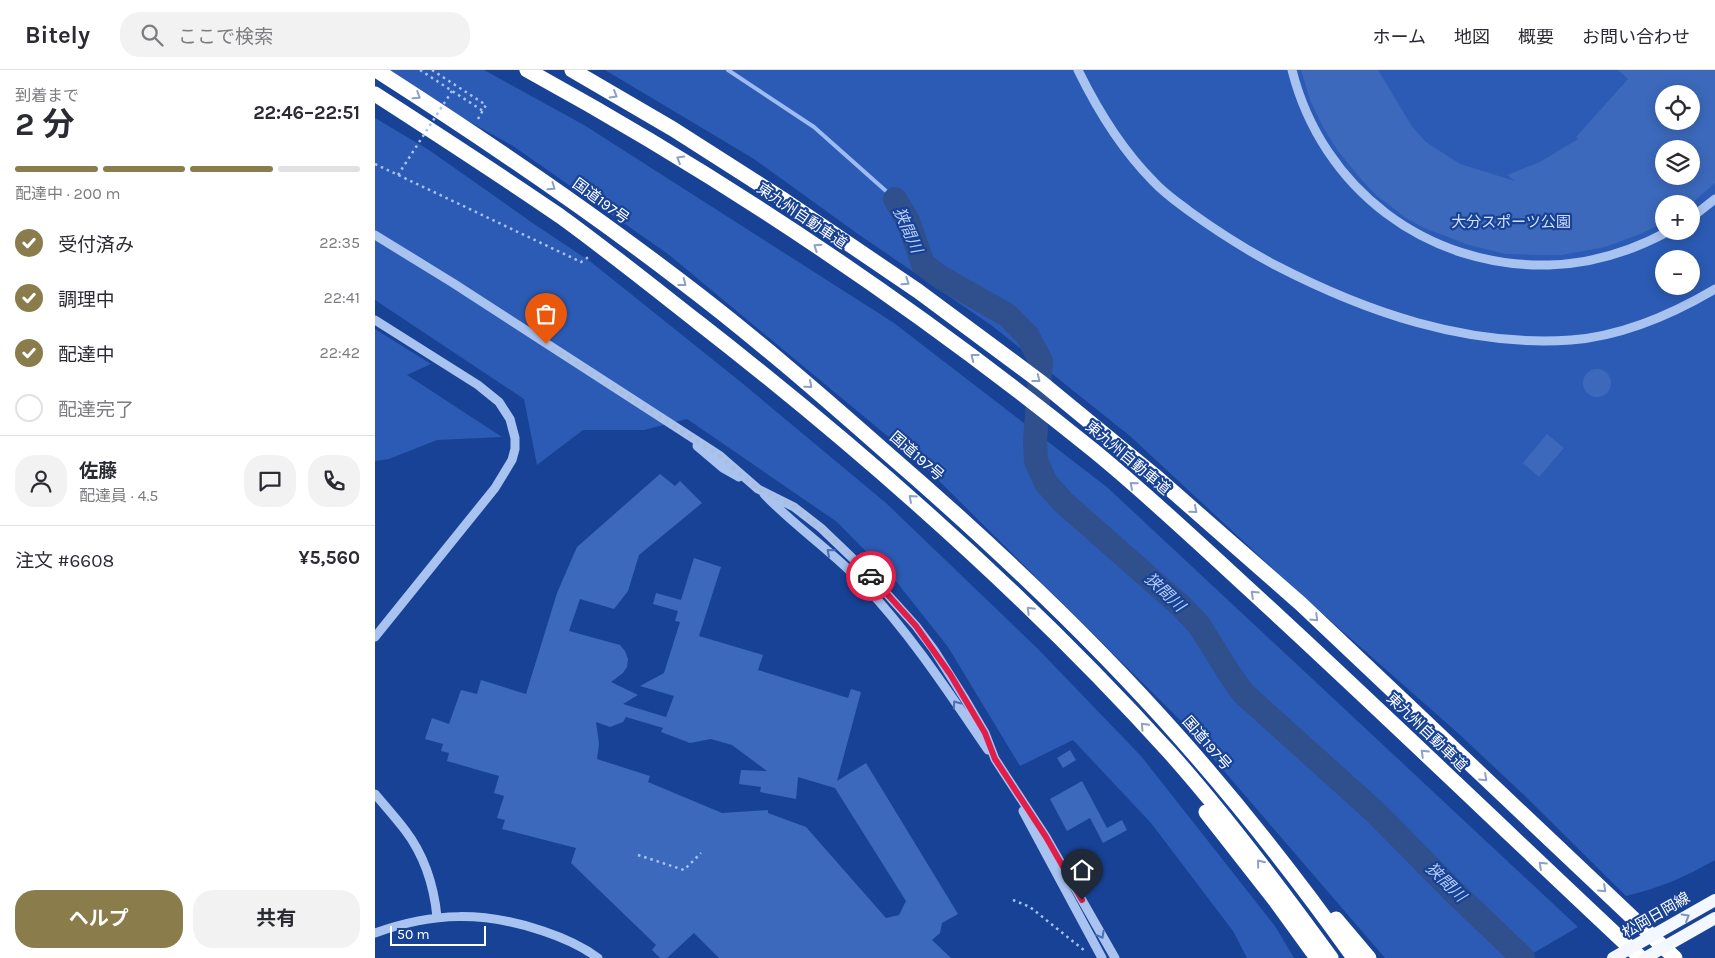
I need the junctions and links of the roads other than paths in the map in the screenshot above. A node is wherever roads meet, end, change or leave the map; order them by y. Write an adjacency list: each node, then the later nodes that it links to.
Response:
1 (376, 70): 17 (highway, 国道197号, one-way to 17)
2 (527, 70): 31 (highway, 東九州自動車道, one-way to 2)
3 (572, 70): 19 (highway, 東九州自動車道, one-way to 19)
4 (1078, 70): 11 (street)
5 (1292, 70): 10 (street)
6 (375, 94): 14 (highway, one-way to 6)
7 (1715, 199): 8 (street)
8 (1700, 211)
9 (375, 235): 15 (street)
10 (1655, 238)
11 (1715, 289)
12 (375, 320): 13 (street)
13 (375, 637)
14 (1160, 742): 26 (highway); 27 (highway, one-way to 14)
15 (995, 759): 24 (street); 25 (street, one-way to 25)
16 (375, 794): 20 (street)
17 (1291, 871): 28 (highway, 国道197号); 29 (highway)
18 (1715, 900): 30 (main road, 松岡日岡線, one-way to 18, bridge)
19 (1620, 905): 33 (highway, 東九州自動車道); 34 (highway)
20 (437, 917): 22 (street); 23 (street)
21 (1715, 918): 32 (main road, bridge)
22 (375, 933)
23 (598, 958)
24 (1102, 958)
25 (1115, 958)
26 (1317, 958)
27 (1331, 958)
28 (1354, 958)
29 (1369, 958)
30 (1613, 958)
31 (1641, 958)
32 (1645, 958)
33 (1675, 958)
34 (1685, 958)

